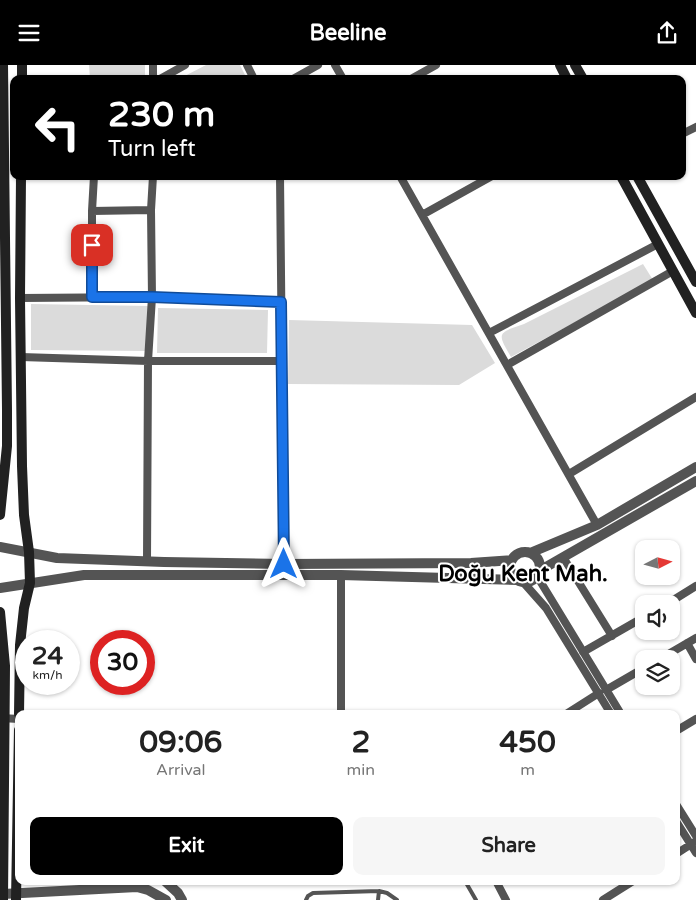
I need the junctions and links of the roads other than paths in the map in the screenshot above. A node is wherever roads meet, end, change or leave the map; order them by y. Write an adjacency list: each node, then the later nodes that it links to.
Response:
1 (3, 65): 8 (main road)
2 (185, 65): 5 (street)
3 (318, 65): 6 (street)
4 (436, 65): 7 (street)
5 (167, 75)
6 (300, 75)
7 (417, 75)
8 (2, 146): 17 (main road)
9 (21, 180): 27 (main road)
10 (94, 180): 19 (street)
11 (153, 180): 18 (street)
12 (280, 180): 28 (street)
13 (402, 180): 20 (street)
14 (485, 180): 20 (street)
15 (623, 180): 21 (main road)
16 (641, 180): 23 (main road)
17 (3, 200): 24 (main road)
18 (151, 210): 19 (street); 26 (street)
19 (92, 211): 25 (street)
20 (422, 215): 30 (street)
21 (658, 244): 22 (main road); 30 (street)
22 (673, 271): 29 (main road); 34 (street)
23 (696, 282)
24 (3, 295): 39 (main road)
25 (92, 297): 26 (street); 27 (street)
26 (152, 297): 28 (street); 32 (street)
27 (20, 298): 31 (main road)
28 (281, 302): 33 (street)
29 (696, 313)
30 (489, 333): 34 (street)
31 (21, 357): 32 (street); 42 (main road)
32 (148, 361): 33 (street); 46 (street)
33 (282, 361): 47 (street)
34 (507, 365): 37 (street)
35 (696, 397): 37 (street)
36 (696, 467): 40 (street)
37 (569, 474): 40 (street)
38 (696, 481): 44 (street)
39 (0, 515)
40 (597, 525): 43 (street)
41 (0, 547): 42 (street)
42 (29, 552): 46 (street); 51 (main road)
43 (530, 553): 45 (street); 48 (street)
44 (563, 557): 48 (street); 58 (street)
45 (512, 560): 47 (street); 50 (street)
46 (147, 561): 47 (street)
47 (284, 564)
48 (538, 574): 50 (street); 62 (street)
49 (341, 575): 50 (street); 51 (street); 67 (street)
50 (520, 581): 65 (street)
51 (30, 583): 52 (street); 66 (main road)
52 (0, 588)
53 (694, 588): 54 (street); 55 (street)
54 (680, 596)
55 (696, 598)
56 (0, 612): 71 (main road)
57 (635, 622): 58 (street)
58 (612, 636): 62 (street)
59 (696, 638): 60 (street)
60 (687, 643): 61 (street); 63 (street)
61 (675, 650)
62 (583, 652): 65 (street)
63 (696, 659)
64 (635, 673): 65 (street)
65 (603, 692): 68 (street); 69 (street); 70 (street)
66 (19, 710)
67 (342, 710)
68 (573, 710)
69 (610, 710)
70 (618, 710)
71 (2, 718): 72 (street); 81 (main road)
72 (15, 719)
73 (696, 719): 74 (street)
74 (680, 729)
75 (680, 810): 77 (street)
76 (680, 826): 78 (street)
77 (696, 836)
78 (693, 843): 79 (street); 80 (street)
79 (680, 851)
80 (696, 853)
81 (4, 880): 82 (street); 88 (main road)
82 (15, 880)
83 (169, 885): 91 (street)
84 (467, 885): 95 (lane)
85 (498, 885): 96 (street)
86 (627, 885): 97 (street)
87 (378, 891): 92 (lane); 93 (lane); 94 (lane)
88 (3, 897): 89 (street)
89 (16, 897): 90 (street)
90 (166, 900)
91 (182, 900)
92 (306, 900)
93 (378, 900)
94 (397, 900)
95 (476, 900)
96 (506, 900)
97 (603, 900)

